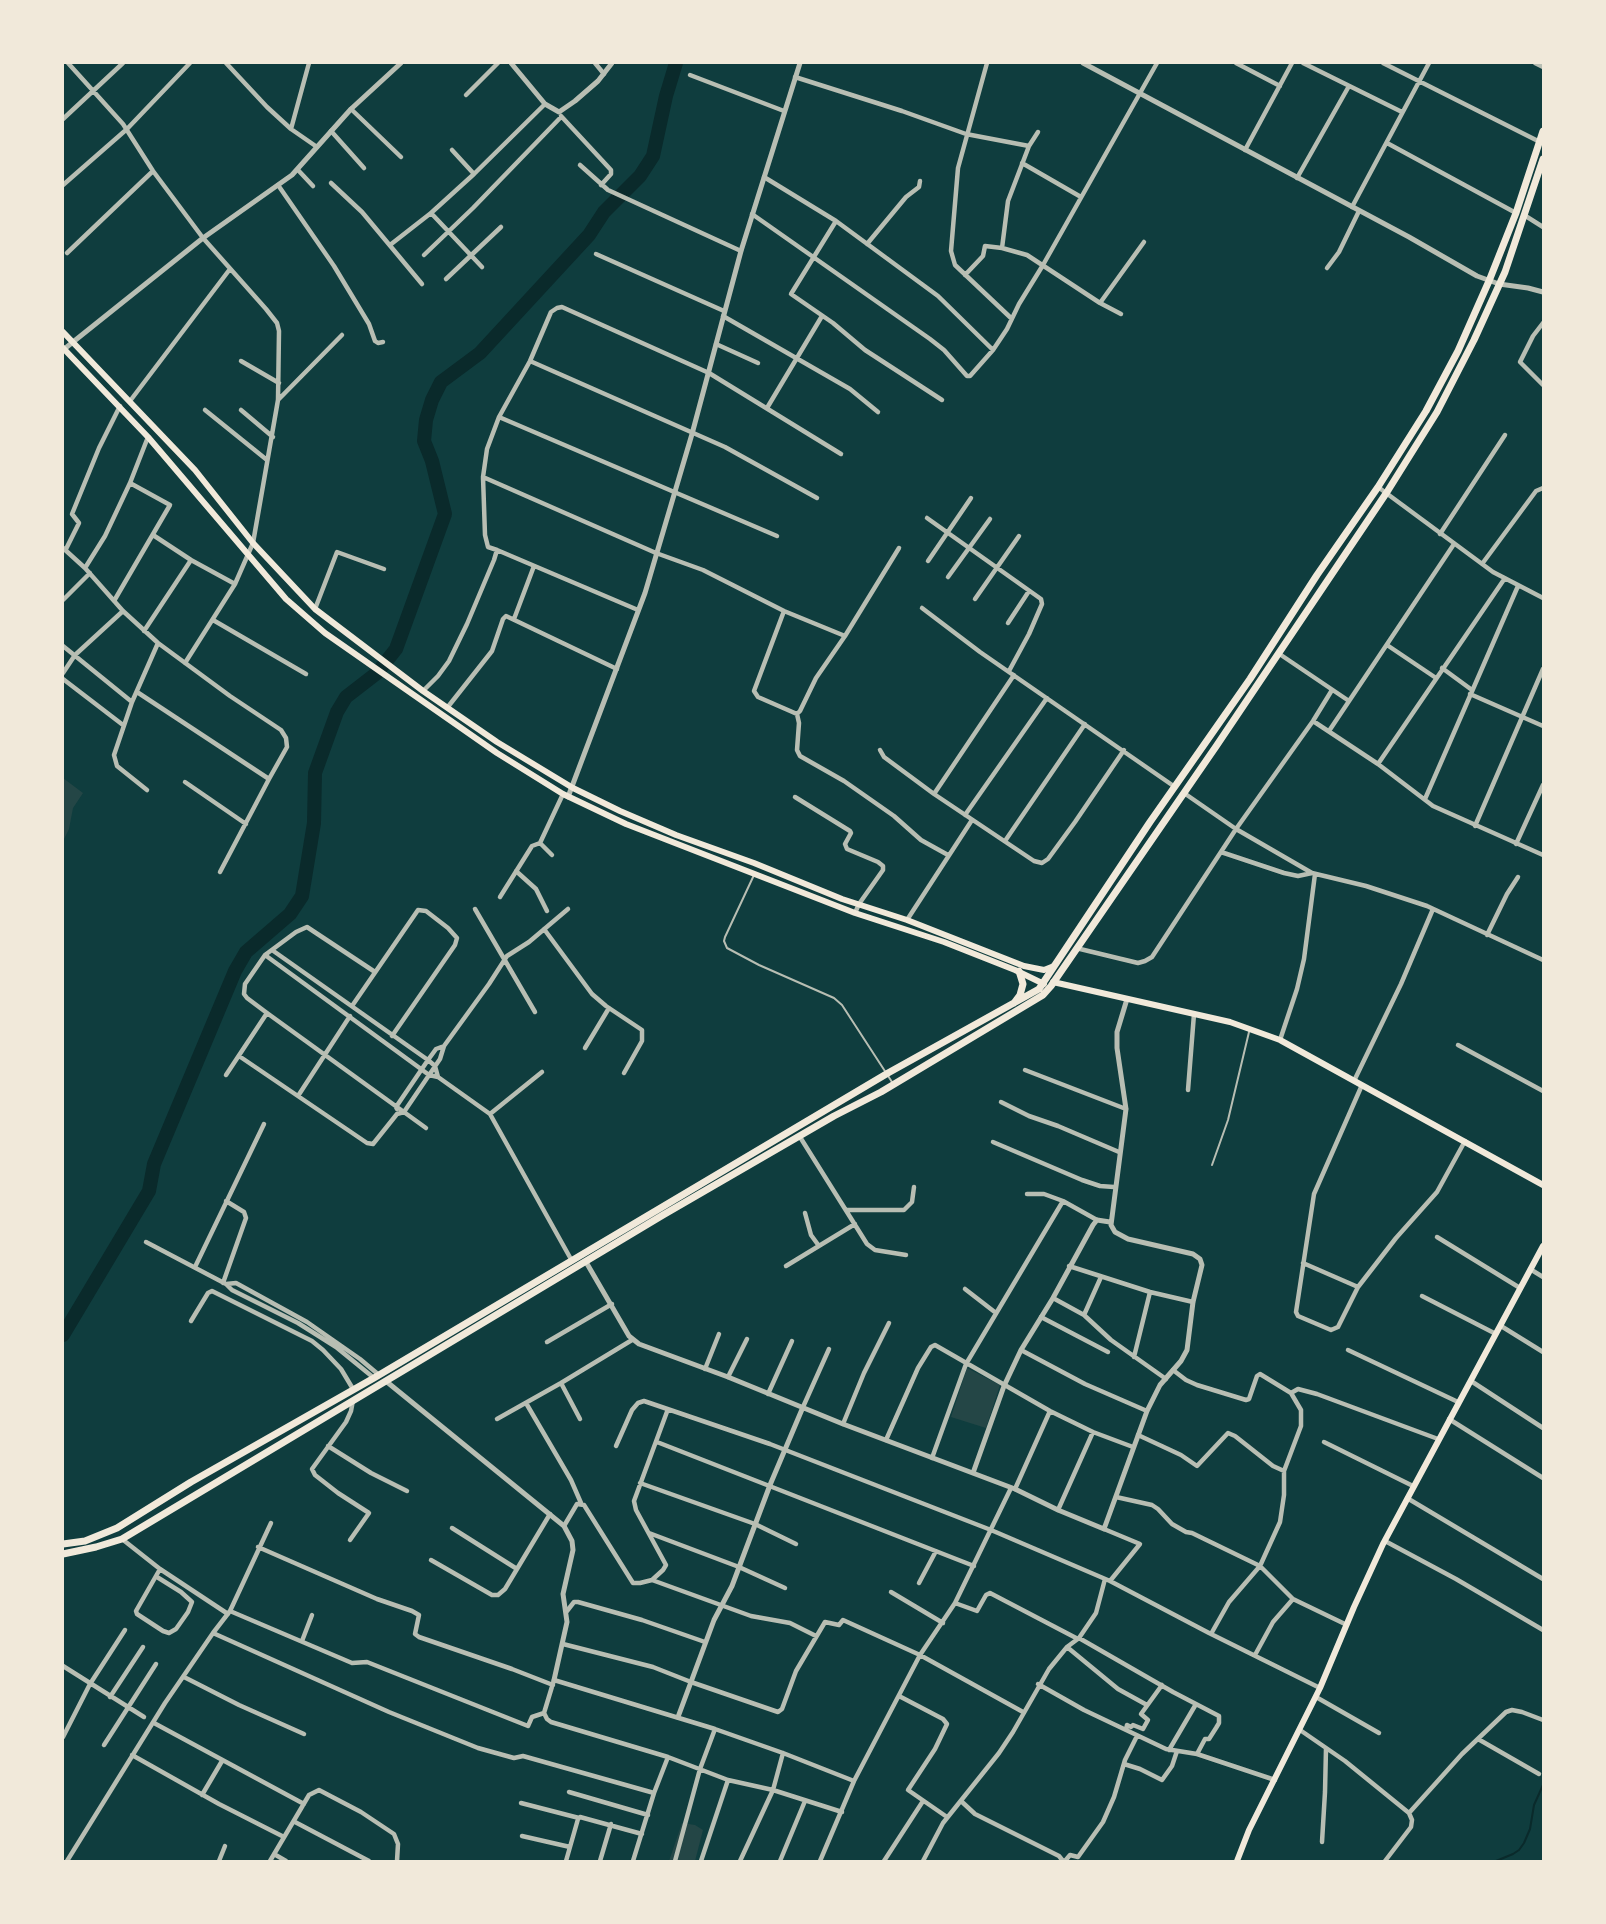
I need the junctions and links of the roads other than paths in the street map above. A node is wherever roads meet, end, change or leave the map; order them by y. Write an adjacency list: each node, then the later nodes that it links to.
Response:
1 (69, 63): 28 (street)
2 (123, 63): 28 (street)
3 (189, 63): 37 (street)
4 (226, 63): 38 (street)
5 (309, 63): 38 (street)
6 (401, 63): 32 (street)
7 (498, 63): 30 (street)
8 (512, 63): 31 (street)
9 (595, 63): 22 (street)
10 (612, 63): 22 (street)
11 (800, 63): 24 (street)
12 (987, 63): 42 (street)
13 (1083, 63): 29 (street)
14 (1157, 63): 29 (street)
15 (1236, 63): 26 (street)
16 (1292, 63): 26 (street)
17 (1303, 63): 27 (street)
18 (1383, 63): 25 (street)
19 (1429, 63): 25 (street)
20 (1535, 63): 21 (street)
21 (1543, 67)
22 (604, 74): 35 (street)
23 (690, 75): 33 (street)
24 (795, 77): 33 (street); 42 (street)
25 (1420, 83): 34 (street); 43 (street)
26 (1280, 86): 48 (street)
27 (1349, 86): 34 (street); 58 (street)
28 (95, 90): 36 (street); 37 (street)
29 (1141, 93): 48 (street); 65 (street)
30 (466, 95)
31 (545, 104): 35 (street); 56 (street)
32 (351, 110): 39 (street); 49 (street)
33 (784, 111): 57 (street)
34 (1402, 112): 44 (street)
35 (560, 114): 63 (street); 75 (street)
36 (63, 119)
37 (127, 129): 55 (street); 61 (street)
38 (291, 129): 46 (street)
39 (331, 131): 46 (street); 53 (street)
40 (1543, 131): 43 (main road)
41 (1038, 132): 45 (street)
42 (966, 134): 45 (street); 91 (street)
43 (1540, 142): 69 (main road)
44 (1387, 143): 66 (street); 69 (street)
45 (1029, 146): 51 (street)
46 (316, 147): 54 (street)
47 (452, 150): 56 (street)
48 (1245, 150): 58 (street)
49 (401, 158)
50 (1543, 159): 71 (main road)
51 (1022, 163): 65 (street); 80 (street)
52 (580, 165): 63 (street)
53 (364, 168)
54 (298, 170): 62 (street); 64 (street)
55 (153, 171): 76 (street); 82 (street)
56 (474, 174): 68 (street)
57 (764, 177): 70 (street); 72 (street)
58 (1298, 178): 66 (street)
59 (920, 181): 78 (street)
60 (331, 183): 79 (street)
61 (63, 185)
62 (278, 185): 76 (street); 108 (street)
63 (601, 185): 81 (street)
64 (313, 186)
65 (1081, 197): 87 (street)
66 (1352, 207): 67 (street)
67 (1359, 211): 89 (street); 93 (street)
68 (431, 213): 75 (street); 79 (street)
69 (1516, 213): 93 (main road)
70 (752, 214): 81 (street); 86 (street)
71 (1524, 215): 74 (street); 95 (main road)
72 (836, 221): 78 (street); 86 (street)
73 (501, 227): 85 (street)
74 (1543, 227)
75 (448, 232): 84 (street); 85 (street)
76 (203, 238): 90 (street); 107 (street)
77 (1144, 242): 97 (street)
78 (867, 244): 111 (street)
79 (390, 245): 94 (street)
80 (1002, 248): 87 (street); 91 (street)
81 (741, 251): 98 (street)
82 (67, 253)
83 (596, 254): 98 (street)
84 (424, 255)
85 (471, 256): 88 (street); 92 (street)
86 (812, 257): 100 (street); 111 (street)
87 (1044, 265): 97 (street); 101 (street)
88 (483, 267)
89 (1328, 268)
90 (230, 269): 117 (street); 119 (street)
91 (965, 275): 101 (street)
92 (446, 279)
93 (1490, 282): 95 (street); 136 (main road)
94 (422, 284)
95 (1499, 284): 96 (street); 139 (main road)
96 (1543, 292)
97 (1102, 304): 99 (street)
98 (724, 314): 109 (street); 112 (street)
99 (1121, 314)
100 (822, 316): 112 (street); 121 (street)
101 (1012, 319): 111 (street)
102 (1543, 323): 103 (street)
103 (1538, 328): 105 (street); 118 (street)
104 (63, 333): 107 (main road)
105 (1543, 333)
106 (342, 335): 120 (street)
107 (72, 342): 110 (street); 119 (main road)
108 (383, 342)
109 (716, 344): 115 (street); 116 (street)
110 (63, 349): 122 (main road)
111 (993, 350)
112 (798, 358): 123 (street); 126 (street)
113 (241, 361): 117 (street)
114 (530, 361): 116 (street); 127 (street); 128 (street)
115 (758, 363)
116 (709, 373): 123 (street); 128 (street)
117 (279, 383): 120 (street)
118 (1543, 385)
119 (130, 400): 149 (main road)
120 (278, 400): 131 (street)
121 (942, 400)
122 (120, 406): 130 (main road); 153 (street)
123 (767, 408): 132 (street)
124 (205, 410): 133 (street)
125 (241, 410): 131 (street)
126 (876, 411)
127 (499, 417): 134 (street); 138 (street)
128 (692, 434): 138 (street); 140 (street)
129 (1505, 435): 145 (street)
130 (148, 437): 135 (street); 156 (main road)
131 (273, 438): 133 (street)
132 (841, 454)
133 (267, 460): 149 (street)
134 (483, 477): 154 (street); 155 (street)
135 (130, 483): 146 (street); 161 (street)
136 (1378, 487): 139 (street); 192 (main road)
137 (1543, 488): 159 (street)
138 (674, 492): 147 (street); 155 (street)
139 (1387, 492): 145 (street); 187 (main road)
140 (817, 498)
141 (971, 498): 144 (street)
142 (927, 518): 144 (street)
143 (990, 519): 152 (street)
144 (946, 532): 152 (street); 158 (street)
145 (1440, 534): 150 (street)
146 (153, 535): 157 (street); 173 (street)
147 (777, 536)
148 (1019, 536): 163 (street)
149 (254, 543): 156 (street); 175 (main road)
150 (1454, 544): 159 (street); 185 (street)
151 (899, 548): 183 (street)
152 (968, 548): 163 (street); 165 (street)
153 (64, 549): 161 (street)
154 (497, 550): 160 (street); 201 (street)
155 (656, 554): 176 (street); 178 (street)
156 (249, 556): 167 (street); 215 (main road)
157 (191, 560): 167 (street); 182 (street)
158 (928, 561)
159 (1482, 564): 166 (street)
160 (534, 566): 176 (street); 179 (street)
161 (86, 568): 164 (street)
162 (384, 569): 175 (street)
163 (996, 569): 169 (street); 171 (street)
164 (90, 573): 172 (street); 173 (street)
165 (948, 577)
166 (1505, 578): 168 (street); 190 (street)
167 (235, 584): 180 (street)
168 (1518, 586): 170 (street); 203 (street)
169 (1029, 591): 181 (street); 195 (street)
170 (1543, 598)
171 (975, 599)
172 (63, 600)
173 (114, 601): 177 (street)
174 (922, 608): 195 (street)
175 (315, 609): 201 (main road)
176 (638, 610): 191 (street)
177 (123, 611): 182 (street); 188 (street)
178 (784, 611): 183 (street); 208 (street)
179 (511, 617): 191 (street); 207 (street)
180 (213, 620): 189 (street); 197 (street)
181 (1008, 623)
182 (144, 631): 184 (street)
183 (845, 636): 208 (street)
184 (158, 643): 189 (street); 202 (street)
185 (1387, 645): 198 (street); 205 (street)
186 (63, 646): 188 (street)
187 (1278, 653): 196 (main road); 200 (street)
188 (75, 655): 194 (street); 206 (street)
189 (185, 663): 220 (street)
190 (1442, 668): 198 (street); 203 (street)
191 (617, 669): 224 (street)
192 (1257, 669): 196 (main road); 223 (main road)
193 (1543, 669): 209 (street)
194 (63, 673)
195 (1011, 673): 204 (street); 227 (street)
196 (1264, 673): 226 (main road)
197 (306, 675)
198 (1436, 678): 219 (street)
199 (63, 679): 213 (street)
200 (1332, 690): 205 (street); 210 (street)
201 (423, 691): 207 (main road)
202 (137, 692): 206 (street); 220 (street)
203 (1471, 692): 209 (street); 231 (street)
204 (1047, 698): 212 (street); 233 (street)
205 (1348, 701): 216 (street)
206 (132, 702): 213 (street)
207 (447, 708): 211 (main road)
208 (798, 712): 245 (street)
209 (1522, 717): 214 (street); 236 (street)
210 (1313, 721): 216 (street); 237 (street)
211 (470, 724): 215 (main road); 224 (main road)
212 (1085, 724): 218 (street); 239 (street)
213 (123, 725): 225 (street)
214 (1543, 726)
215 (465, 731): 228 (main road)
216 (1329, 731): 219 (street)
217 (880, 750): 227 (street)
218 (1124, 750): 223 (street); 239 (street)
219 (1378, 764): 231 (street)
220 (269, 779): 235 (street)
221 (185, 782): 235 (street)
222 (1543, 785): 241 (street)
223 (1175, 787): 230 (main road)
224 (573, 788): 228 (street); 238 (main road)
225 (147, 790)
226 (1183, 792): 232 (main road); 237 (street)
227 (934, 794): 233 (street)
228 (565, 795): 240 (street); 242 (main road)
229 (795, 797): 253 (street)
230 (1167, 798): 232 (main road); 267 (main road)
231 (1425, 799): 236 (street)
232 (1175, 803): 262 (main road)
233 (964, 815): 234 (street)
234 (972, 820): 239 (street); 245 (street)
235 (246, 824): 248 (street)
236 (1475, 826): 241 (street)
237 (1236, 829): 243 (street); 250 (street)
238 (685, 838): 242 (main road); 253 (main road)
239 (1005, 841)
240 (540, 843): 244 (street); 247 (street)
241 (1516, 844): 246 (street)
242 (682, 846): 249 (main road)
243 (1221, 852): 250 (street); 262 (street)
244 (552, 855)
245 (948, 855): 259 (street)
246 (1543, 855)
247 (516, 871): 252 (street); 257 (street)
248 (220, 872)
249 (755, 873): 258 (main road); 296 (lane)
250 (1313, 874): 256 (street); 284 (street)
251 (1518, 877): 261 (street)
252 (500, 897)
253 (859, 904): 258 (street); 259 (main road)
254 (475, 909): 265 (street)
255 (568, 909): 260 (street)
256 (1433, 909): 261 (street); 300 (street)
257 (547, 912)
258 (855, 913): 268 (main road)
259 (907, 920): 268 (main road)
260 (544, 929): 265 (street); 274 (street)
261 (1487, 935): 266 (street)
262 (1076, 948): 270 (main road)
263 (272, 950): 264 (street); 269 (street); 272 (street)
264 (265, 955): 275 (street); 277 (street)
265 (504, 960): 276 (street); 286 (street)
266 (1543, 960)
267 (1055, 966): 268 (main road); 270 (main road)
268 (1020, 969): 270 (main road); 273 (main road)
269 (375, 972): 272 (street); 283 (street)
270 (1049, 981): 271 (main road); 273 (main road); 301 (main road)
271 (1127, 999): 278 (main road); 308 (street)
272 (350, 1005): 275 (street); 279 (street)
273 (1012, 1005): 296 (main road)
274 (609, 1008): 287 (street); 295 (street)
275 (343, 1011): 280 (street)
276 (535, 1012)
277 (267, 1013): 288 (street); 289 (street)
278 (1194, 1014): 282 (main road); 303 (street)
279 (362, 1015): 281 (street); 283 (street)
280 (350, 1016): 281 (street); 288 (street)
281 (358, 1022): 292 (street)
282 (1250, 1029): 284 (main road); 322 (lane)
283 (392, 1036): 290 (street)
284 (1280, 1040): 300 (main road)
285 (1458, 1045): 304 (street)
286 (444, 1046): 290 (street); 291 (street)
287 (585, 1048)
288 (325, 1055): 305 (street); 307 (street)
289 (239, 1056): 297 (street); 305 (street)
290 (428, 1060): 291 (street); 292 (street)
291 (435, 1066): 298 (street); 299 (street)
292 (421, 1069): 298 (street); 307 (street)
293 (1025, 1070): 308 (street)
294 (542, 1072): 311 (street)
295 (624, 1073)
296 (888, 1073): 301 (lane); 317 (main road)
297 (226, 1075)
298 (429, 1075): 299 (street); 309 (street)
299 (438, 1077): 311 (street)
300 (1354, 1081): 302 (main road)
301 (894, 1084): 314 (main road)
302 (1362, 1085): 315 (main road); 341 (street)
303 (1188, 1090)
304 (1543, 1090)
305 (298, 1096): 310 (street)
306 (1001, 1102): 319 (street)
307 (396, 1107): 309 (street); 310 (street)
308 (1125, 1109): 319 (street)
309 (404, 1112): 310 (street); 313 (street)
310 (397, 1114)
311 (490, 1114): 339 (street)
312 (264, 1124): 327 (street)
313 (426, 1128)
314 (800, 1137): 318 (main road); 329 (street)
315 (1465, 1141): 323 (main road); 350 (street)
316 (993, 1142): 325 (street)
317 (771, 1144): 318 (main road); 320 (main road)
318 (776, 1151): 321 (main road)
319 (1119, 1152): 325 (street)
320 (754, 1154): 321 (main road); 339 (main road)
321 (758, 1161): 340 (main road)
322 (1212, 1165)
323 (1543, 1185)
324 (914, 1187): 329 (street)
325 (1114, 1187): 332 (street)
326 (1027, 1194): 328 (street)
327 (226, 1201): 344 (street); 348 (street)
328 (1064, 1201): 331 (street); 359 (street)
329 (846, 1210): 333 (street)
330 (805, 1213): 336 (street)
331 (1097, 1220): 332 (street); 343 (street)
332 (1110, 1222): 357 (street)
333 (855, 1224): 336 (street); 338 (street)
334 (1437, 1237): 351 (street)
335 (146, 1242): 344 (street)
336 (819, 1246): 342 (street)
337 (1543, 1246): 345 (main road)
338 (906, 1255)
339 (572, 1261): 349 (main road)
340 (586, 1263): 353 (main road); 358 (street)
341 (1303, 1263): 350 (street); 350 (street)
342 (786, 1266)
343 (1069, 1266): 346 (street); 356 (street)
344 (195, 1267): 348 (street)
345 (1530, 1269): 347 (street); 351 (main road)
346 (1101, 1277): 354 (street); 360 (street)
347 (1543, 1277)
348 (224, 1283): 380 (street)
349 (533, 1284): 353 (main road); 380 (main road)
350 (1358, 1287)
351 (1520, 1288): 364 (main road)
352 (965, 1289): 359 (street)
353 (537, 1291): 384 (main road)
354 (1150, 1292): 357 (street); 376 (street)
355 (1422, 1296): 366 (street)
356 (1053, 1298): 360 (street); 361 (street)
357 (1193, 1302): 379 (street)
358 (612, 1304): 368 (street); 370 (street)
359 (996, 1313): 377 (street)
360 (1084, 1315): 376 (street)
361 (1041, 1317): 372 (street); 374 (street)
362 (191, 1321): 387 (street)
363 (890, 1323): 400 (street)
364 (1500, 1326): 366 (main road); 375 (street)
365 (719, 1334): 378 (street)
366 (1496, 1334): 383 (main road)
367 (747, 1339): 381 (street)
368 (632, 1340): 378 (street); 385 (street)
369 (792, 1341): 389 (street)
370 (547, 1342)
371 (829, 1349): 393 (street)
372 (1021, 1350): 386 (street); 396 (street)
373 (1348, 1350): 391 (street)
374 (1108, 1352)
375 (1543, 1352)
376 (1134, 1357): 382 (street)
377 (966, 1364): 386 (street); 405 (street); 412 (street)
378 (705, 1369): 381 (street)
379 (1173, 1370): 382 (street); 388 (street)
380 (377, 1377): 387 (main road)
381 (729, 1377): 389 (street)
382 (1166, 1379): 396 (street)
383 (1471, 1381): 391 (main road); 401 (street)
384 (387, 1382): 390 (main road); 426 (street)
385 (561, 1383): 392 (street); 398 (street)
386 (1004, 1386): 395 (street); 414 (street)
387 (353, 1389): 423 (main road)
388 (1291, 1393): 404 (street); 413 (street)
389 (768, 1394): 393 (street)
390 (353, 1400): 408 (street); 427 (main road)
391 (1458, 1402): 399 (main road)
392 (526, 1403): 397 (street); 424 (street)
393 (803, 1407): 400 (street); 411 (street)
394 (668, 1409): 406 (street); 409 (street); 411 (street)
395 (1050, 1411): 402 (street); 419 (street)
396 (1147, 1411): 403 (street)
397 (497, 1419)
398 (580, 1419)
399 (1449, 1419): 404 (main road); 415 (street)
400 (843, 1424): 405 (street)
401 (1543, 1428)
402 (1093, 1432): 410 (street); 425 (street)
403 (1138, 1435): 410 (street); 413 (street)
404 (1438, 1439): 418 (main road)
405 (886, 1440): 412 (street)
406 (657, 1442): 416 (street); 417 (street)
407 (1324, 1442): 418 (street)
408 (328, 1446): 420 (street); 436 (street)
409 (616, 1446)
410 (1133, 1447): 421 (street)
411 (785, 1449): 417 (street); 433 (street)
412 (932, 1458): 414 (street)
413 (1284, 1472): 445 (street)
414 (973, 1473): 419 (street)
415 (1543, 1478)
416 (640, 1483): 429 (street); 434 (street)
417 (770, 1485): 429 (street); 441 (street)
418 (1413, 1485): 422 (main road)
419 (1013, 1488): 425 (street); 433 (street)
420 (407, 1491)
421 (1116, 1497): 432 (street); 445 (street)
422 (1407, 1498): 437 (main road); 450 (street)
423 (156, 1503): 427 (main road); 438 (main road)
424 (583, 1504): 430 (street); 451 (street)
425 (1058, 1510): 432 (street)
426 (550, 1514): 430 (street); 448 (street)
427 (162, 1515): 435 (main road)
428 (271, 1523): 440 (street)
429 (755, 1524): 439 (street); 446 (street)
430 (564, 1526): 459 (street)
431 (452, 1528): 448 (street)
432 (1104, 1529): 452 (street)
433 (991, 1530): 444 (street); 452 (street)
434 (649, 1533): 446 (street); 451 (street)
435 (122, 1539): 442 (main road); 447 (street)
436 (350, 1540)
437 (1385, 1540): 463 (main road); 465 (street)
438 (63, 1544)
439 (796, 1544)
440 (258, 1547): 460 (street); 480 (street)
441 (936, 1551): 444 (street); 453 (street)
442 (63, 1554)
443 (431, 1560): 448 (street)
444 (974, 1566): 457 (street)
445 (1260, 1566): 456 (street); 467 (street)
446 (739, 1567): 454 (street); 458 (street)
447 (160, 1569): 449 (street); 460 (street)
448 (517, 1569)
449 (157, 1577): 449 (street)
450 (1543, 1579)
451 (652, 1580): 458 (street)
452 (1108, 1580): 467 (street); 469 (street)
453 (919, 1583)
454 (785, 1588)
455 (891, 1593): 462 (street)
456 (1293, 1599): 463 (street); 476 (street)
457 (955, 1603): 462 (street); 469 (street)
458 (720, 1605): 468 (street); 471 (street)
459 (567, 1611): 471 (street); 472 (street)
460 (229, 1613): 466 (street); 470 (street)
461 (312, 1615): 470 (street)
462 (943, 1623): 475 (street)
463 (1347, 1625): 485 (main road)
464 (125, 1630): 482 (street)
465 (1543, 1630)
466 (213, 1633): 479 (street); 523 (street)
467 (1211, 1634): 476 (street)
468 (816, 1636): 475 (street); 481 (street)
469 (1078, 1638): 474 (street); 484 (street)
470 (302, 1641): 493 (street)
471 (705, 1642): 481 (street)
472 (563, 1644): 480 (street); 481 (street)
473 (143, 1647): 487 (street)
474 (1067, 1647): 483 (street); 490 (street)
475 (920, 1655): 486 (street); 492 (street)
476 (1255, 1655): 485 (street)
477 (156, 1664): 491 (street)
478 (63, 1666): 482 (street)
479 (184, 1677): 497 (street); 503 (street)
480 (554, 1682): 493 (street); 495 (street)
481 (691, 1682): 495 (street)
482 (90, 1684): 487 (street); 501 (street)
483 (1038, 1684): 492 (street); 499 (street)
484 (1162, 1685): 489 (street); 490 (street)
485 (1320, 1688): 488 (main road)
486 (899, 1696): 519 (street); 526 (street)
487 (110, 1697): 491 (street)
488 (1316, 1697): 500 (main road); 502 (street)
489 (1196, 1704): 508 (street); 511 (street)
490 (1147, 1706): 499 (street)
491 (127, 1707): 494 (street); 506 (street)
492 (1023, 1712): 527 (street)
493 (544, 1713): 513 (street)
494 (144, 1717)
495 (678, 1717): 498 (street)
496 (1543, 1720): 505 (street)
497 (154, 1723): 512 (street); 514 (street)
498 (715, 1729): 510 (street); 516 (street)
499 (1126, 1730): 504 (street)
500 (1300, 1730): 507 (street); 520 (main road)
501 (64, 1733)
502 (1379, 1733)
503 (304, 1734)
504 (1137, 1736): 508 (street); 515 (street)
505 (1478, 1739): 517 (street); 531 (street)
506 (104, 1745)
507 (1326, 1748): 531 (street); 540 (street)
508 (1167, 1750): 509 (street)
509 (1177, 1751): 511 (street); 515 (street)
510 (783, 1753): 519 (street); 521 (street)
511 (1197, 1754): 520 (street)
512 (132, 1755): 524 (street); 544 (street)
513 (668, 1757): 516 (street); 523 (street)
514 (222, 1761): 524 (street); 529 (street)
515 (1124, 1764): 560 (street)
516 (700, 1770): 518 (street); 553 (street)
517 (1539, 1774)
518 (728, 1780): 521 (street); 554 (street)
519 (854, 1780): 530 (street)
520 (1275, 1780): 561 (main road)
521 (773, 1790): 525 (street); 555 (street)
522 (569, 1792): 532 (street)
523 (654, 1793): 532 (street)
524 (202, 1794): 539 (street)
525 (805, 1801): 530 (street); 556 (street)
526 (923, 1801): 533 (street); 558 (street)
527 (961, 1801): 533 (street); 560 (street)
528 (521, 1803): 534 (street)
529 (304, 1804): 535 (street); 549 (street)
530 (842, 1812): 557 (street)
531 (1409, 1813): 562 (street)
532 (648, 1815): 537 (street)
533 (947, 1817): 559 (street)
534 (579, 1818): 536 (street); 542 (street)
535 (295, 1822): 539 (street); 548 (street)
536 (611, 1824): 537 (street); 551 (street)
537 (642, 1834): 552 (street)
538 (522, 1836): 542 (street)
539 (284, 1837): 543 (street)
540 (1322, 1842)
541 (225, 1846): 545 (street)
542 (570, 1847): 550 (street)
543 (274, 1854): 546 (street); 547 (street)
544 (67, 1861)
545 (219, 1861)
546 (270, 1861)
547 (286, 1861)
548 (369, 1861)
549 (398, 1861)
550 (566, 1861)
551 (600, 1861)
552 (633, 1861)
553 (675, 1861)
554 (701, 1861)
555 (740, 1861)
556 (780, 1861)
557 (820, 1861)
558 (884, 1861)
559 (923, 1861)
560 (1064, 1861)
561 (1237, 1861)
562 (1385, 1861)

